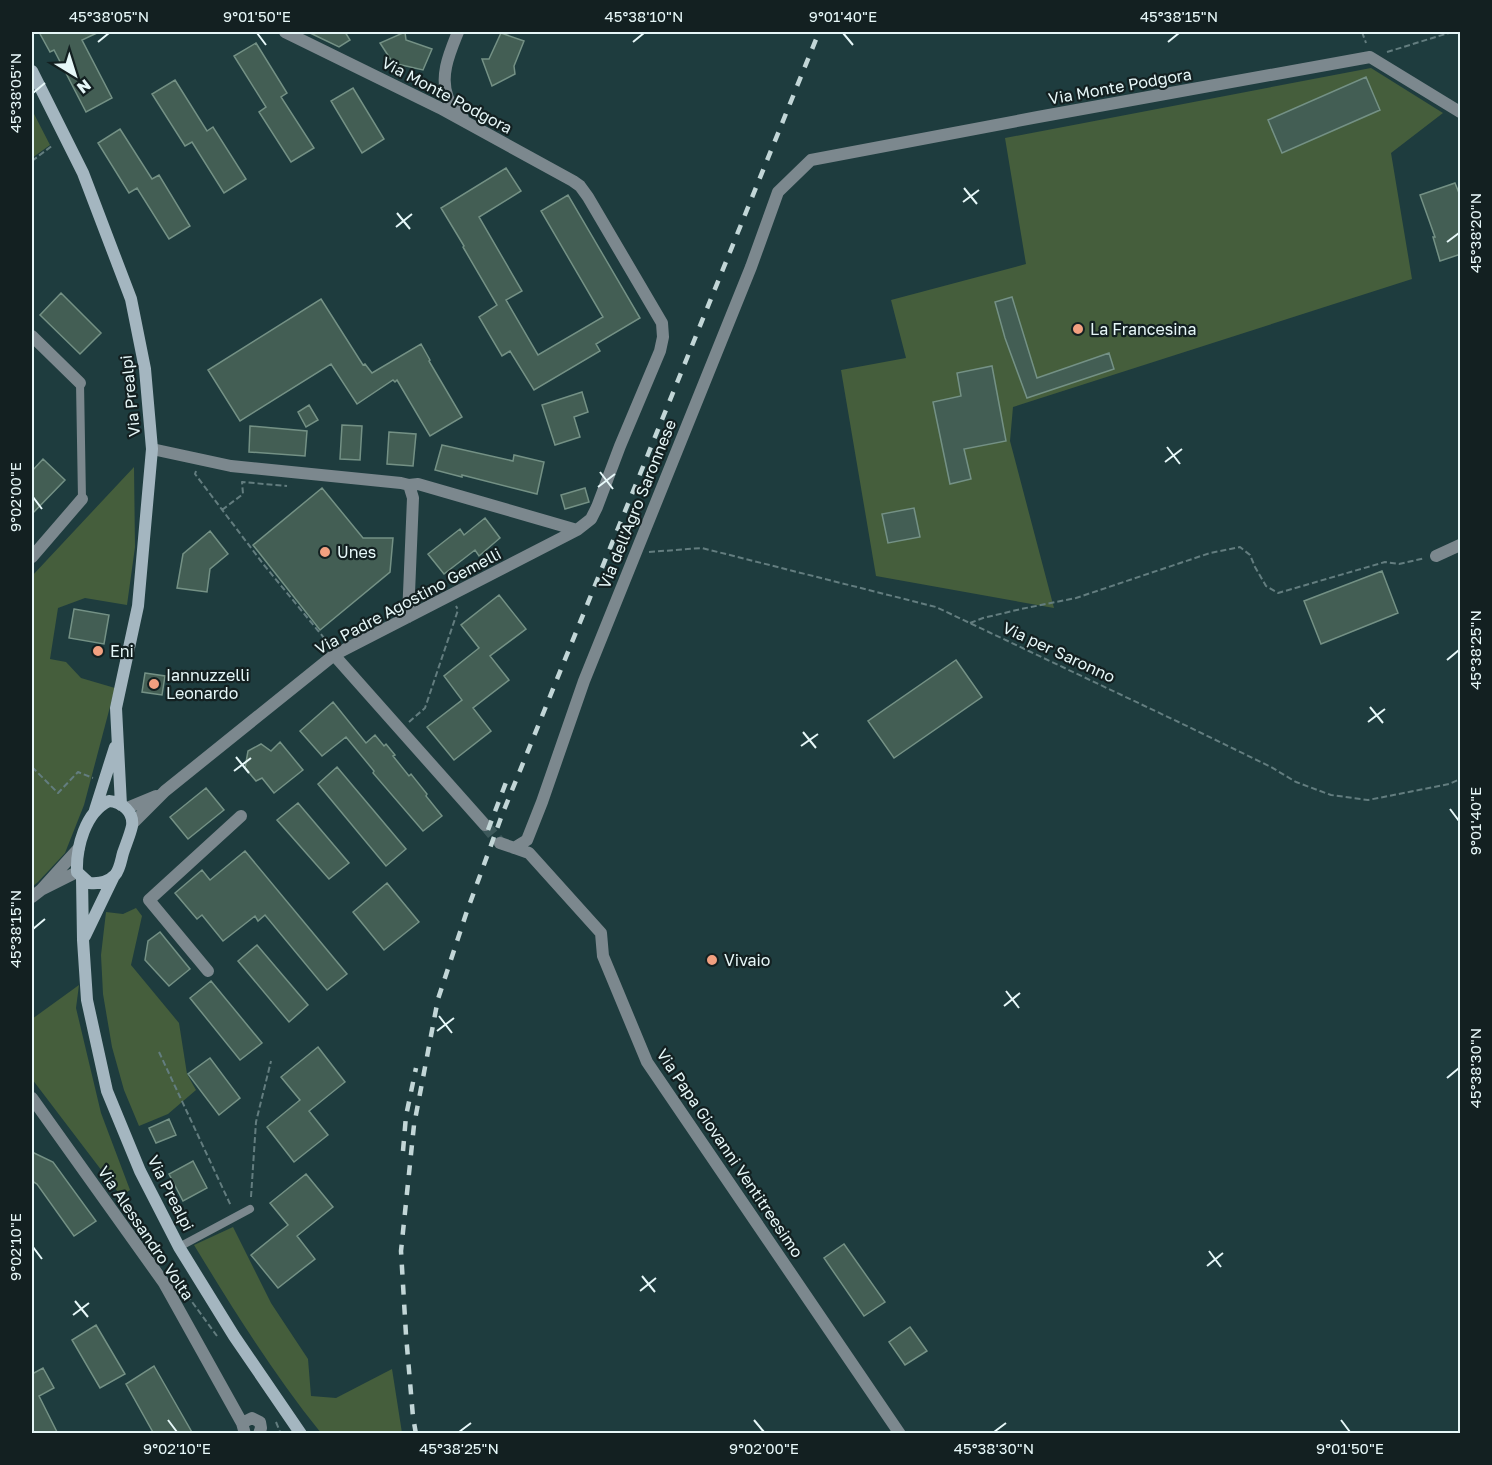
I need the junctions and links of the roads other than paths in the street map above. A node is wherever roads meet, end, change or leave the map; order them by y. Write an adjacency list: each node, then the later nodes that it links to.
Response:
1 (285, 32): 5 (street, Via Monte Podgora)
2 (458, 32): 5 (street)
3 (32, 71): 9 (street, Via Prealpi)
4 (1461, 112): 6 (street, Via Monte Podgora)
5 (467, 124): 12 (street, Via Monte Podgora)
6 (796, 174): 28 (street, Via dell'Agro Saronnese)
7 (32, 336): 8 (street)
8 (80, 383): 11 (lane)
9 (152, 449): 10 (street); 19 (street, Via Prealpi)
10 (409, 485): 13 (street); 17 (street)
11 (82, 499): 16 (street)
12 (591, 519): 13 (street, Via Padre Agostino Gemelli)
13 (577, 530): 17 (street, Via Padre Agostino Gemelli)
14 (1461, 545): 15 (street)
15 (1436, 556)
16 (32, 557)
17 (408, 617): 18 (street, Via Padre Agostino Gemelli)
18 (336, 655): 20 (street, Via Padre Agostino Gemelli); 25 (street)
19 (118, 737): 21 (street, Via Prealpi); 22 (street, Via Prealpi)
20 (165, 791): 21 (street, Via Padre Agostino Gemelli); 24 (street, Via Padre Agostino Gemelli)
21 (124, 806): 22 (street); 24 (street, Via Prealpi)
22 (95, 810): 27 (street, Via Prealpi)
23 (241, 816): 33 (street)
24 (132, 823): 30 (street, Via Prealpi)
25 (485, 825)
26 (500, 843): 28 (street, Via Papa Giovanni Ventitreesimo)
27 (79, 848): 29 (street, Via Prealpi); 31 (street)
28 (514, 848): 40 (street, Via Papa Giovanni Ventitreesimo)
29 (80, 875): 30 (street); 31 (street); 32 (street, Via Prealpi)
30 (114, 876): 32 (street, Via Prealpi)
31 (36, 893)
32 (83, 940): 36 (street, Via Prealpi)
33 (208, 971)
34 (32, 1098): 37 (street, Via Alessandro Volta)
35 (250, 1209): 36 (lane)
36 (179, 1247): 38 (street, Via Prealpi)
37 (244, 1429): 39 (street, Via Alessandro Volta)
38 (301, 1433)
39 (259, 1434)
40 (900, 1434)

